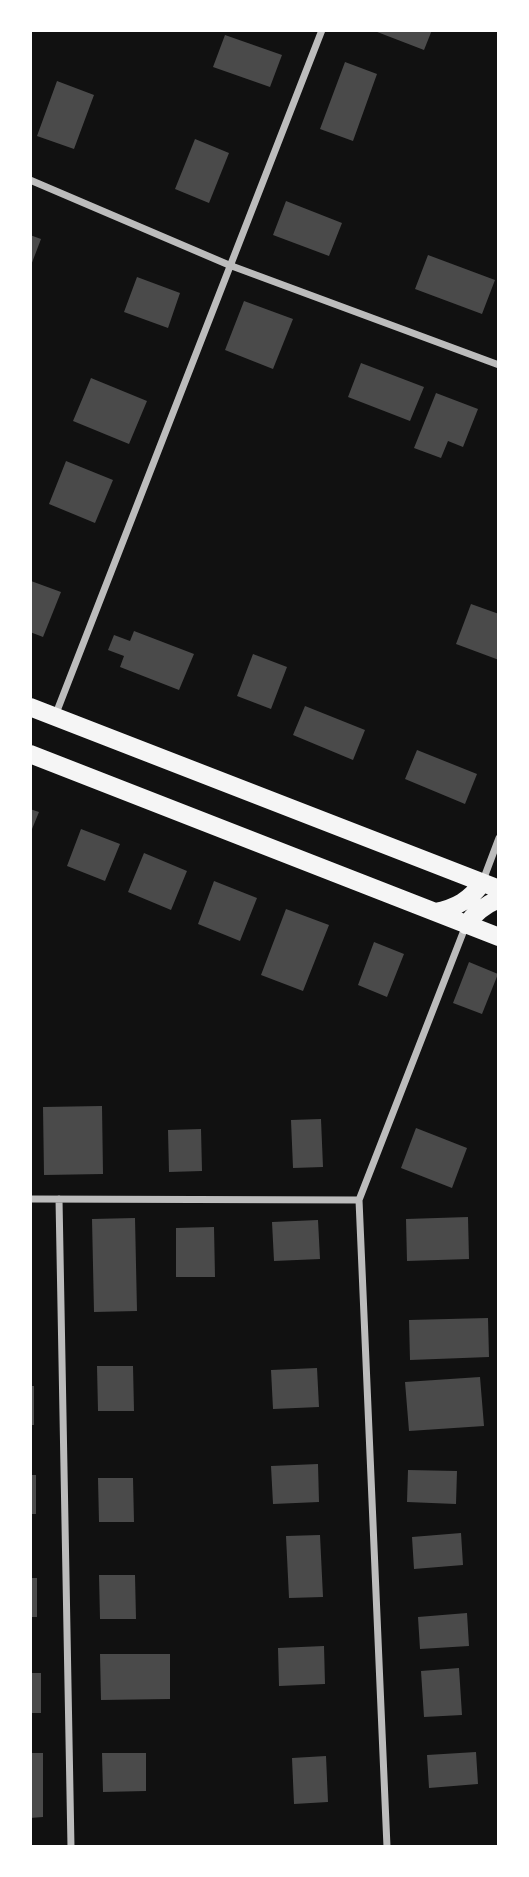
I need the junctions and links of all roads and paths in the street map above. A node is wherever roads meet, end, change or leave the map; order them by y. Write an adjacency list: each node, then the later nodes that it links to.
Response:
1 (322, 30): 3 (street)
2 (30, 180): 3 (street)
3 (229, 265): 4 (street); 6 (street)
4 (499, 365)
5 (30, 707): 6 (main road)
6 (55, 717): 9 (main road)
7 (30, 754): 11 (main road)
8 (499, 838): 9 (street)
9 (491, 886): 11 (main road)
10 (499, 899): 12 (main road)
11 (435, 912): 12 (main road)
12 (466, 925): 13 (main road); 16 (street)
13 (499, 937)
14 (30, 1199): 15 (street)
15 (59, 1199): 16 (street); 17 (street)
16 (359, 1200): 18 (street)
17 (71, 1847)
18 (387, 1847)

